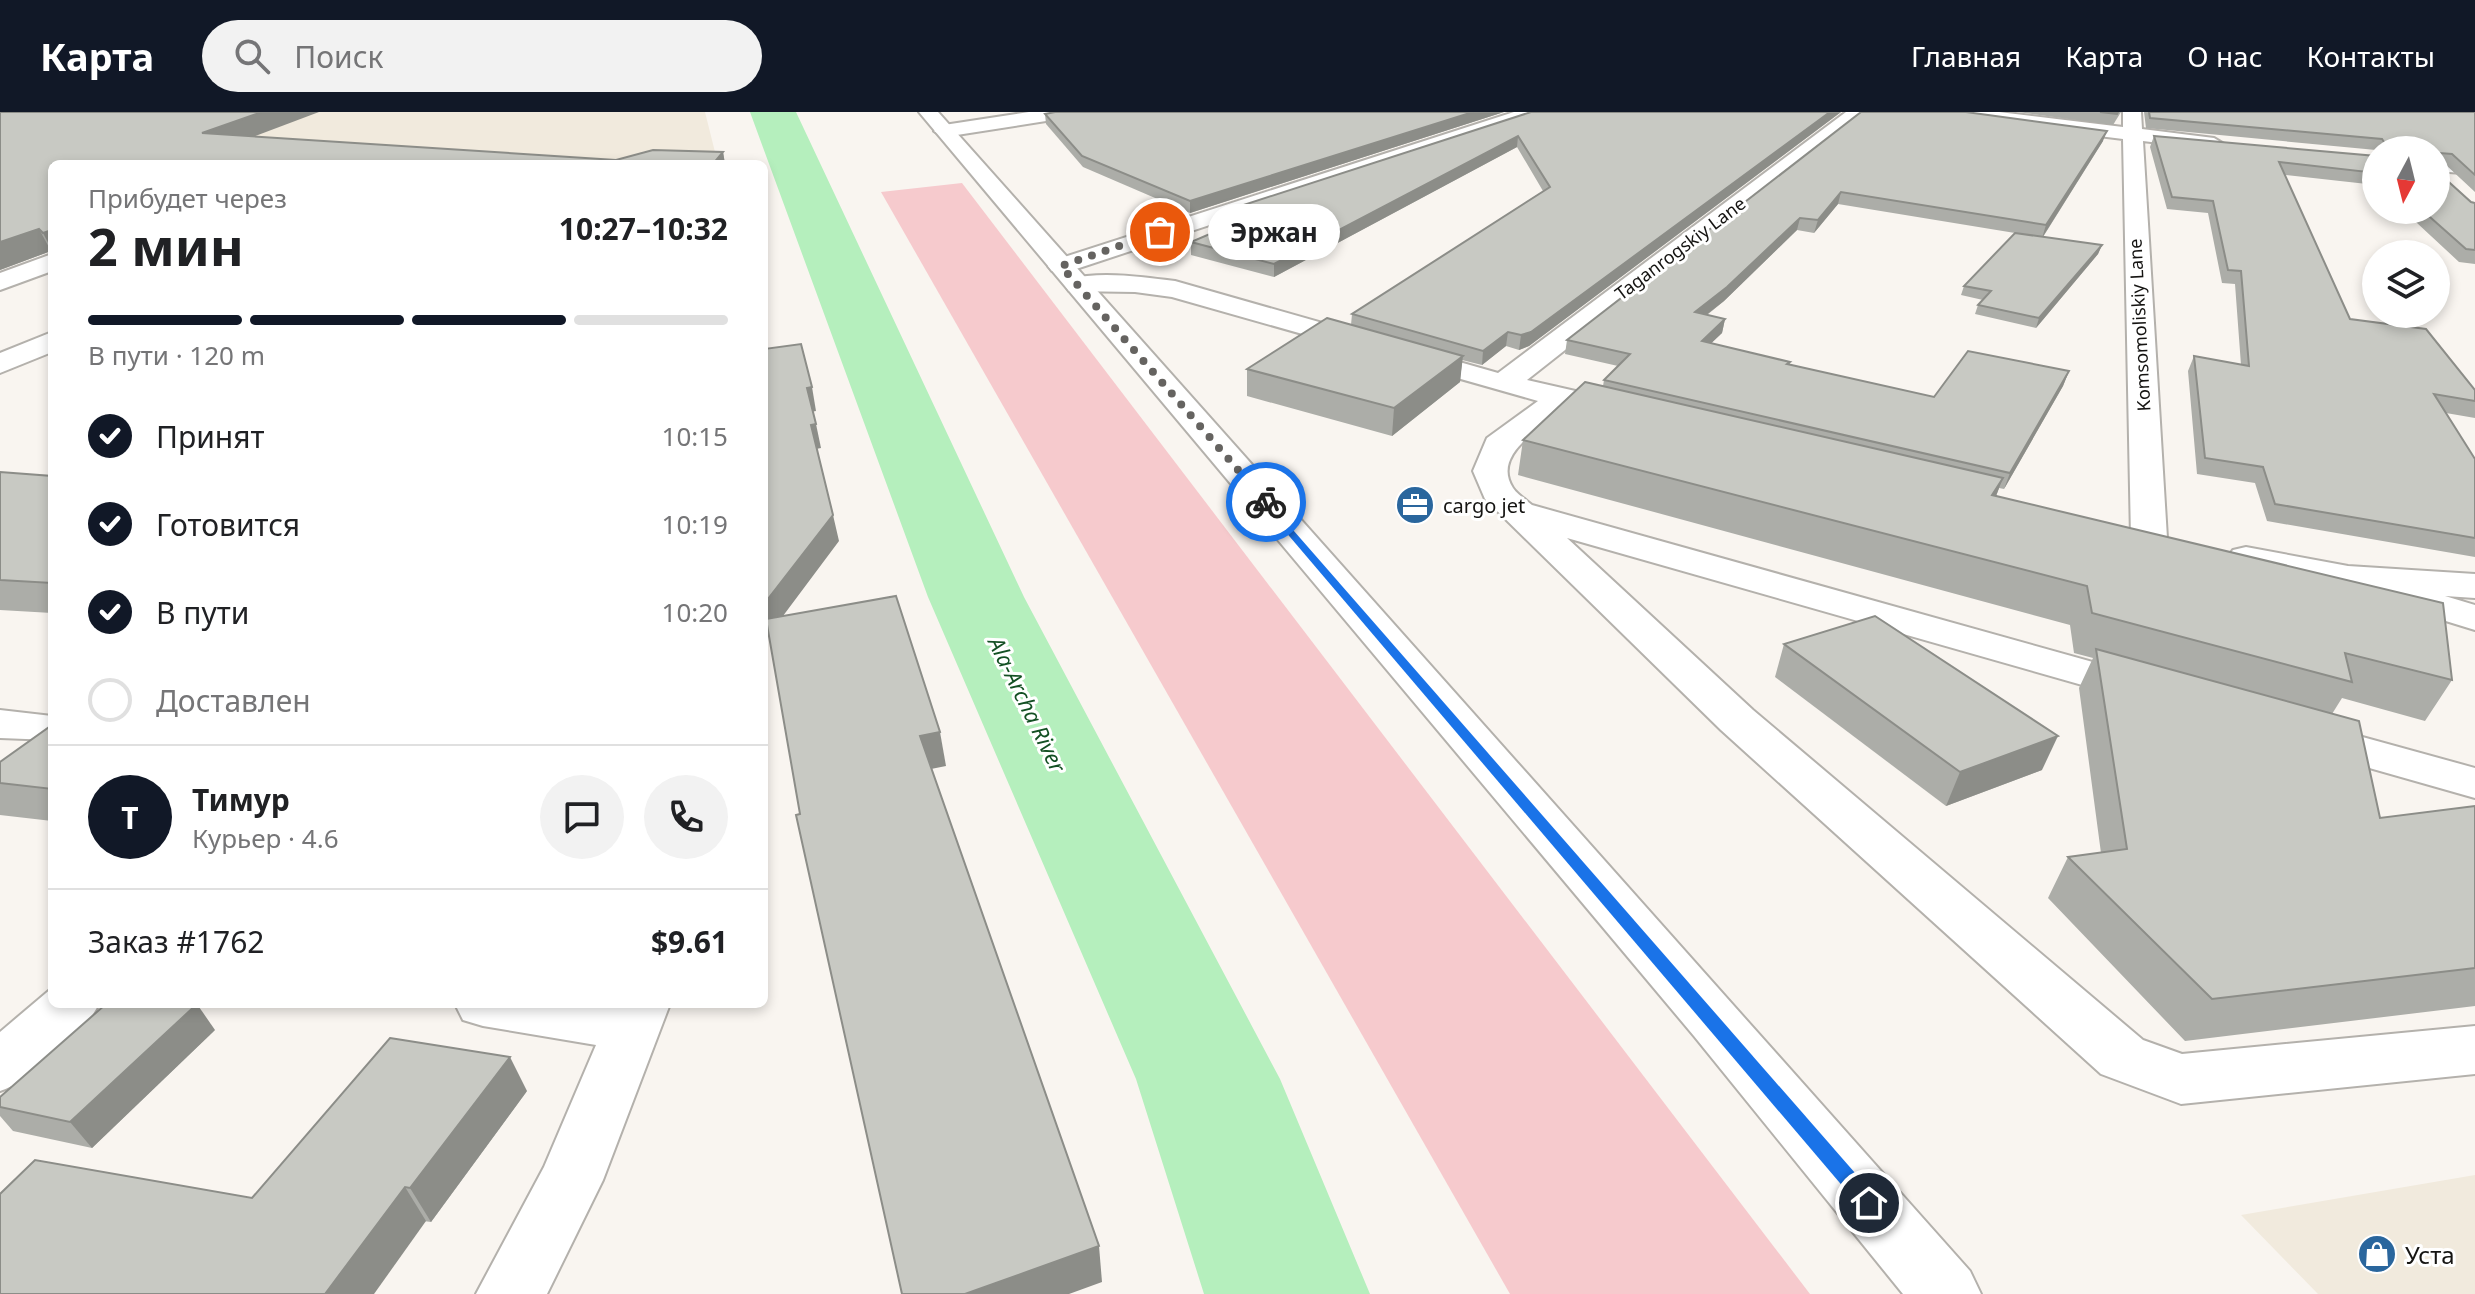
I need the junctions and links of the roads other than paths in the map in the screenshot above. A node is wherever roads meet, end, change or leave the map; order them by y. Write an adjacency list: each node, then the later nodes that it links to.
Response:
1 (928, 112): 7 (street)
2 (1065, 112): 7 (street)
3 (1533, 112): 14 (street)
4 (1858, 112): 18 (street, Taganrogskiy Lane)
5 (1952, 112): 6 (street)
6 (2131, 124): 8 (street); 22 (street, Komsomoliskiy Lane)
7 (944, 131): 14 (street)
8 (2238, 146)
9 (2450, 166): 10 (street)
10 (2475, 168)
11 (2450, 185): 12 (street)
12 (2456, 190)
13 (48, 264): 15 (street)
14 (1069, 276): 18 (street); 36 (street)
15 (0, 282)
16 (48, 343): 17 (street)
17 (0, 364)
18 (1503, 384): 19 (street)
19 (1563, 397): 20 (street); 21 (street)
20 (1655, 419)
21 (1519, 512): 25 (street); 33 (street)
22 (2348, 578): 23 (street); 24 (street)
23 (2475, 586)
24 (2475, 618)
25 (2171, 697)
26 (0, 724): 28 (street)
27 (2278, 727): 29 (street)
28 (44, 728)
29 (2475, 783)
30 (66, 1008): 34 (street)
31 (531, 1008): 32 (street)
32 (638, 1017): 35 (street)
33 (2475, 1050)
34 (0, 1067)
35 (511, 1294)
36 (1946, 1294)

